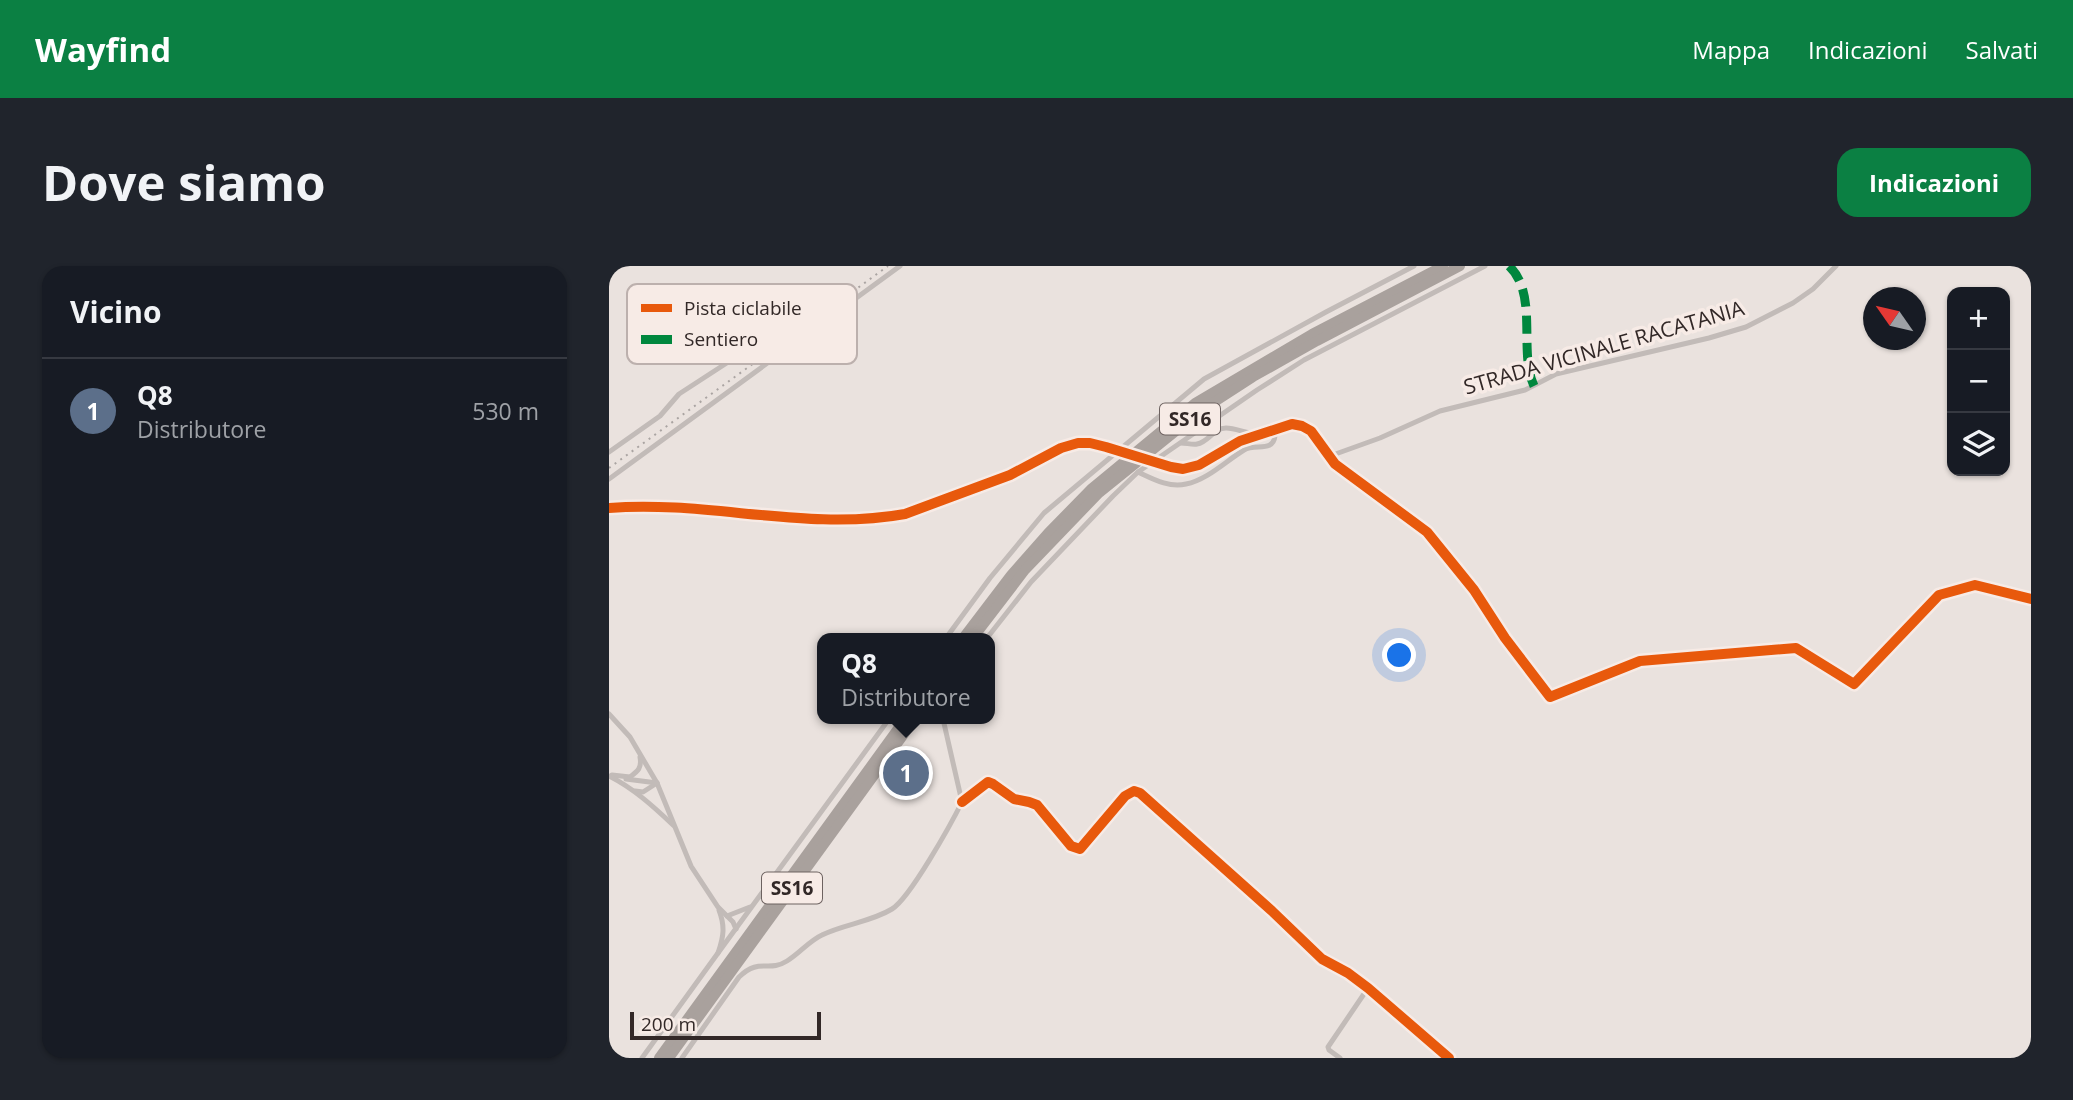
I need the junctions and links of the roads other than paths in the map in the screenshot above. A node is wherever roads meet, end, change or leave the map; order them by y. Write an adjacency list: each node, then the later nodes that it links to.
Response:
1 (900, 266): 7 (street)
2 (1414, 266): 18 (street)
3 (1443, 266): 19 (highway, SS16)
4 (1459, 266): 20 (highway, SS16)
5 (1485, 266): 11 (street)
6 (1836, 266): 13 (street, STRADA VICINALE RACATANIA)
7 (857, 297)
8 (725, 364): 12 (street)
9 (766, 364): 15 (street)
10 (1265, 434): 11 (street); 13 (street); 14 (street); 16 (street, bridge)
11 (1180, 442): 14 (street)
12 (609, 452)
13 (1330, 456): 17 (street)
14 (1138, 472): 21 (street)
15 (609, 479)
16 (609, 508)
17 (2031, 599)
18 (950, 633)
19 (967, 633)
20 (977, 633)
21 (991, 633)
22 (609, 714): 27 (street)
23 (885, 724): 34 (street)
24 (901, 724): 40 (highway, SS16)
25 (911, 724): 41 (highway, SS16)
26 (944, 724): 32 (street)
27 (639, 751): 29 (street); 30 (street)
28 (609, 775): 29 (street); 31 (street)
29 (622, 777): 30 (street)
30 (657, 783): 31 (street); 33 (street)
31 (629, 787): 33 (street)
32 (962, 802): 38 (street); 42 (street)
33 (675, 827): 35 (street)
34 (753, 906): 35 (street); 36 (street)
35 (725, 917): 36 (street); 37 (street)
36 (736, 929): 37 (street)
37 (718, 953): 39 (street)
38 (1368, 988): 43 (street); 44 (street)
39 (642, 1058)
40 (659, 1058)
41 (669, 1058)
42 (682, 1058)
43 (1340, 1058)
44 (1449, 1058)

